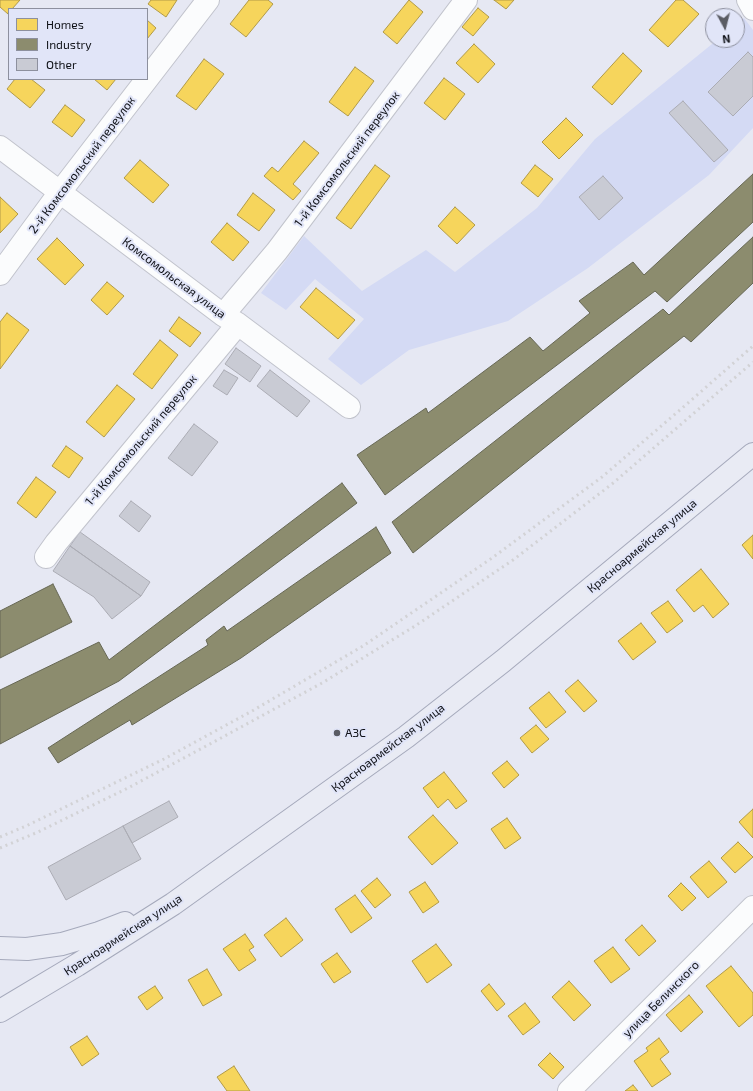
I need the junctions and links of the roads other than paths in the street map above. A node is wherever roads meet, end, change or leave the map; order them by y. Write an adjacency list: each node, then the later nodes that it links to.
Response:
1 (208, 0): 5 (street, 2-й Комсомольский переулок)
2 (466, 0): 10 (street, 1-й Комсомольский переулок)
3 (748, 0): 4 (street)
4 (753, 8)
5 (148, 78)
6 (146, 80): 8 (street, 2-й Комсомольский переулок)
7 (0, 148): 8 (street, Комсомольская улица)
8 (60, 192): 9 (street, 2-й Комсомольский переулок); 10 (street, Комсомольская улица)
9 (0, 274)
10 (230, 320): 11 (street, Комсомольская улица); 13 (street, 1-й Комсомольский переулок)
11 (349, 408)
12 (753, 454): 14 (main road, Красноармейская улица)
13 (46, 557)
14 (173, 904): 16 (main road); 17 (main road, Красноармейская улица)
15 (753, 907): 18 (street, улица Белинского)
16 (0, 948)
17 (0, 1011)
18 (569, 1091)

